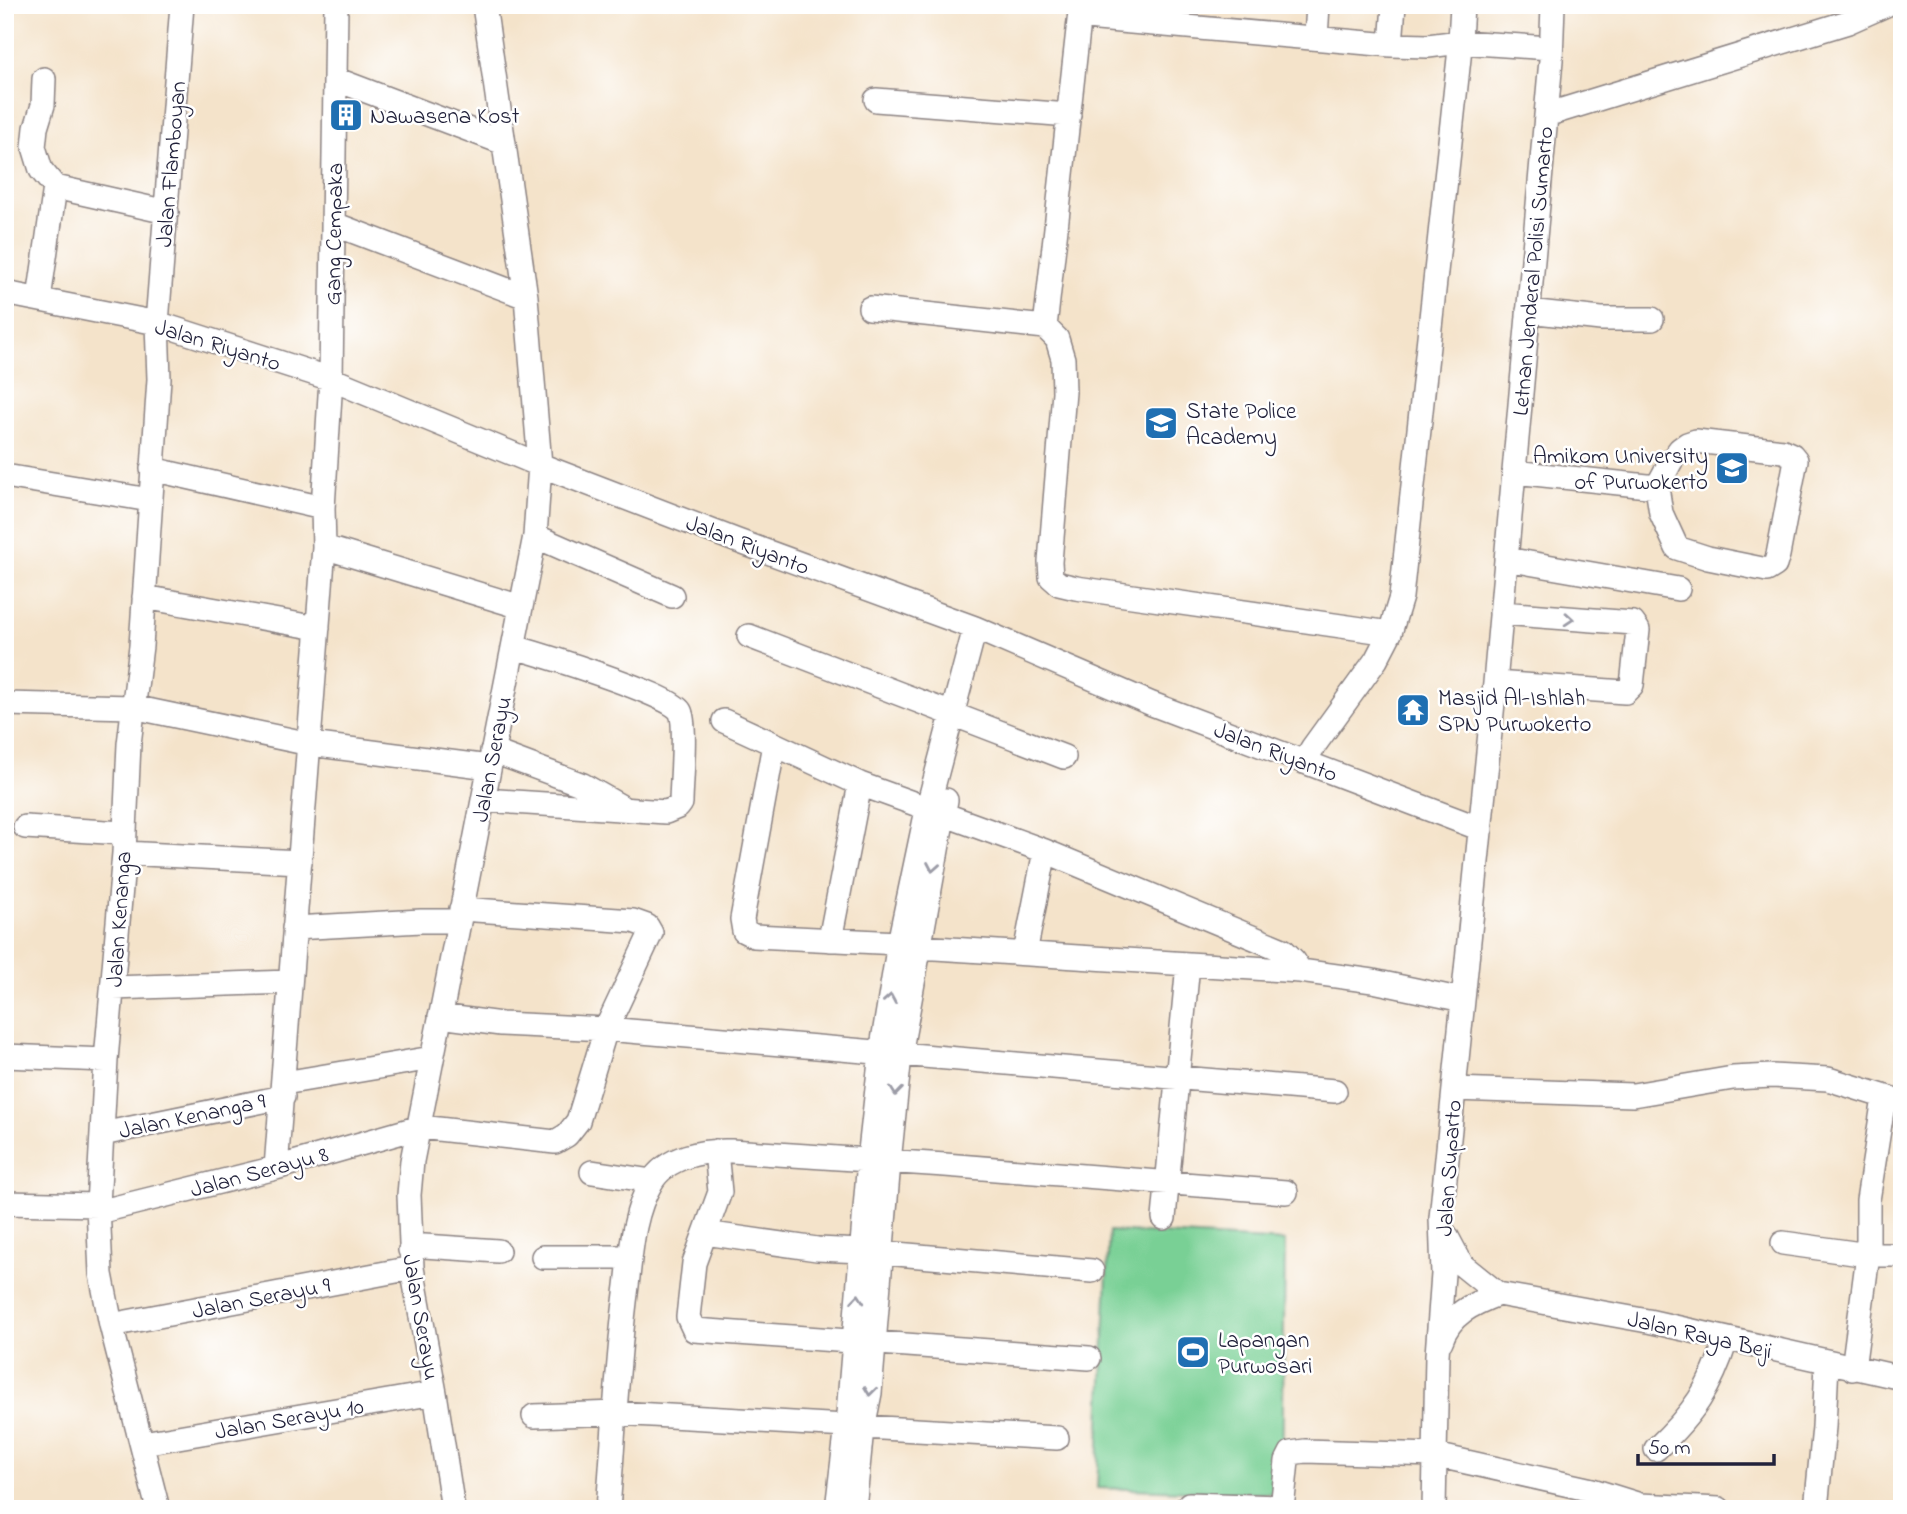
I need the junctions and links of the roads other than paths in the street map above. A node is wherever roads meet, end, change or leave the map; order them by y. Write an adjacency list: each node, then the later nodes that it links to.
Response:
1 (182, 5): 21 (street, Jalan Flamboyan)
2 (336, 5): 15 (street, Gang Cempaka)
3 (484, 5): 19 (street, Jalan Serayu)
4 (1318, 5): 10 (street)
5 (1394, 5): 11 (street)
6 (1462, 5): 12 (street)
7 (1553, 5): 13 (street, Letnan Jenderal Polisi Sumarto)
8 (1886, 5): 17 (street)
9 (1079, 8): 10 (street); 18 (street)
10 (1316, 38): 11 (street)
11 (1391, 45): 12 (street)
12 (1460, 50): 13 (street); 49 (street)
13 (1551, 54): 17 (street, Letnan Jenderal Polisi Sumarto)
14 (44, 79): 20 (street)
15 (335, 79): 19 (street); 22 (street, Gang Cempaka)
16 (876, 100): 18 (street)
17 (1546, 114): 27 (street, Letnan Jenderal Polisi Sumarto)
18 (1069, 116): 30 (street)
19 (504, 143): 24 (street, Jalan Serayu)
20 (55, 187): 21 (street); 25 (street)
21 (167, 212): 29 (street, Jalan Flamboyan)
22 (334, 224): 24 (street); 31 (street, Gang Cempaka)
23 (5, 293): 25 (street, Jalan Riyanto)
24 (526, 297): 32 (street, Jalan Serayu)
25 (39, 299): 29 (street, Jalan Riyanto)
26 (870, 308): 30 (street)
27 (1528, 311): 28 (street); 34 (street, Letnan Jenderal Polisi Sumarto)
28 (1652, 319)
29 (157, 323): 31 (street, Jalan Riyanto); 33 (street, Jalan Kenanga)
30 (1045, 327): 49 (street)
31 (331, 379): 32 (street, Jalan Riyanto); 38 (street, Gang Cempaka)
32 (540, 465): 39 (street, Jalan Serayu); 48 (street, Jalan Riyanto)
33 (152, 469): 37 (street, Jalan Kenanga); 38 (street)
34 (1514, 472): 36 (street); 41 (street, Letnan Jenderal Polisi Sumarto)
35 (5, 476): 37 (street)
36 (1657, 488): 36 (street)
37 (150, 500): 44 (street, Jalan Kenanga)
38 (323, 508): 40 (street, Gang Cempaka)
39 (535, 536): 43 (street); 45 (street, Jalan Serayu)
40 (324, 547): 45 (street); 47 (street, Gang Cempaka)
41 (1506, 559): 42 (street); 46 (street, Letnan Jenderal Polisi Sumarto)
42 (1678, 589)
43 (672, 596)
44 (144, 597): 47 (street); 54 (street, Jalan Kenanga)
45 (521, 607): 51 (street, Jalan Serayu)
46 (1501, 613): 52 (street, Letnan Jenderal Polisi Sumarto); 52 (street, one-way to 52)
47 (318, 628): 57 (street, Gang Cempaka)
48 (982, 631): 55 (street); 61 (street, Jalan Riyanto)
49 (1390, 633): 61 (street)
50 (750, 636): 55 (street)
51 (514, 647): 60 (street, Jalan Serayu); 64 (street)
52 (1495, 683): 67 (street, Letnan Jenderal Polisi Sumarto)
53 (5, 704): 54 (street)
54 (133, 707): 57 (street); 68 (street, Jalan Kenanga)
55 (960, 716): 59 (street); 65 (street)
56 (724, 721): 58 (street)
57 (310, 744): 60 (street); 70 (street, Gang Cempaka)
58 (774, 744): 62 (street); 73 (street)
59 (1064, 757)
60 (490, 759): 63 (street, Jalan Serayu); 64 (street)
61 (1304, 762): 67 (street, Jalan Riyanto)
62 (860, 784): 65 (street); 73 (street)
63 (483, 800): 64 (street); 71 (street, Jalan Serayu)
64 (626, 810)
65 (935, 812): 69 (street); 74 (street)
66 (25, 827): 68 (street)
67 (1481, 829): 80 (street, Jalan Suparto)
68 (124, 843): 70 (street); 79 (street, Jalan Kenanga)
69 (1045, 851): 75 (street); 77 (street)
70 (300, 862): 72 (street, Gang Cempaka)
71 (460, 915): 72 (street); 81 (street, Jalan Serayu); 82 (street)
72 (294, 928): 78 (street, Gang Cempaka)
73 (830, 940): 74 (street)
74 (909, 945): 75 (street); 83 (street)
75 (1025, 953): 76 (street)
76 (1188, 964): 77 (street); 87 (street)
77 (1300, 971): 80 (street)
78 (289, 982): 79 (street); 89 (street, Gang Cempaka)
79 (113, 988): 86 (street, Jalan Kenanga)
80 (1464, 1000): 88 (street, Jalan Suparto)
81 (440, 1016): 82 (street); 85 (street, Jalan Serayu)
82 (606, 1029): 83 (street); 92 (street)
83 (890, 1054): 87 (street); 95 (street)
84 (5, 1056): 86 (street)
85 (432, 1058): 89 (street, Jalan Kenanga 9); 92 (street, Jalan Serayu)
86 (106, 1060): 93 (street, Jalan Kenanga)
87 (1177, 1078): 90 (street); 99 (street)
88 (1454, 1089): 91 (street); 104 (street, Jalan Suparto)
89 (283, 1090): 93 (street, Jalan Kenanga 9); 96 (street, Gang Cempaka)
90 (1335, 1091)
91 (1893, 1100): 109 (street)
92 (420, 1127): 96 (street, Jalan Serayu 8); 113 (street, Jalan Serayu)
93 (102, 1134): 102 (street, Jalan Kenanga)
94 (716, 1151): 95 (street); 98 (street); 105 (street)
95 (879, 1161): 99 (street); 108 (street)
96 (276, 1168): 102 (street, Jalan Serayu 8)
97 (592, 1172): 98 (street)
98 (652, 1181): 112 (street)
99 (1169, 1182): 100 (street); 103 (street)
100 (1286, 1192)
101 (5, 1203): 102 (street, Jalan Serayu 8)
102 (98, 1208): 116 (street, Jalan Kenanga)
103 (1164, 1218)
104 (1441, 1218): 115 (street); 119 (street, Jalan Suparto)
105 (705, 1233): 108 (street); 118 (street)
106 (1783, 1243): 109 (street)
107 (498, 1251): 113 (street, Jalan Serayu 9)
108 (872, 1252): 114 (street); 118 (street)
109 (1867, 1255): 110 (street); 122 (street)
110 (1902, 1255)
111 (543, 1257): 112 (street)
112 (630, 1257): 125 (street)
113 (411, 1259): 116 (street, Jalan Serayu 9); 124 (street, Jalan Serayu)
114 (1091, 1272)
115 (1498, 1294): 117 (street, Jalan Raya Beji); 119 (street)
116 (111, 1325): 129 (street, Jalan Kenanga)
117 (1726, 1340): 121 (street, Jalan Raya Beji); 130 (street)
118 (864, 1342): 120 (street); 127 (street)
119 (1437, 1355): 131 (street, Jalan Suparto)
120 (1089, 1358)
121 (1827, 1363): 122 (street, Jalan Raya Beji); 141 (street)
122 (1853, 1369): 123 (street, Jalan Raya Beji)
123 (1902, 1378)
124 (435, 1392): 129 (street, Jalan Serayu 10); 134 (street, Jalan Serayu)
125 (616, 1413): 126 (street); 127 (street); 135 (street)
126 (534, 1416)
127 (856, 1426): 128 (street); 136 (street); 137 (street)
128 (1057, 1438)
129 (143, 1443): 133 (street, Jalan Kenanga)
130 (1656, 1448)
131 (1435, 1455): 132 (street); 139 (street, Jalan Suparto); 140 (street)
132 (1283, 1508): 138 (street)
133 (158, 1509)
134 (453, 1509)
135 (608, 1509)
136 (837, 1509)
137 (854, 1509)
138 (1186, 1509)
139 (1434, 1509)
140 (1719, 1509)
141 (1816, 1509)

